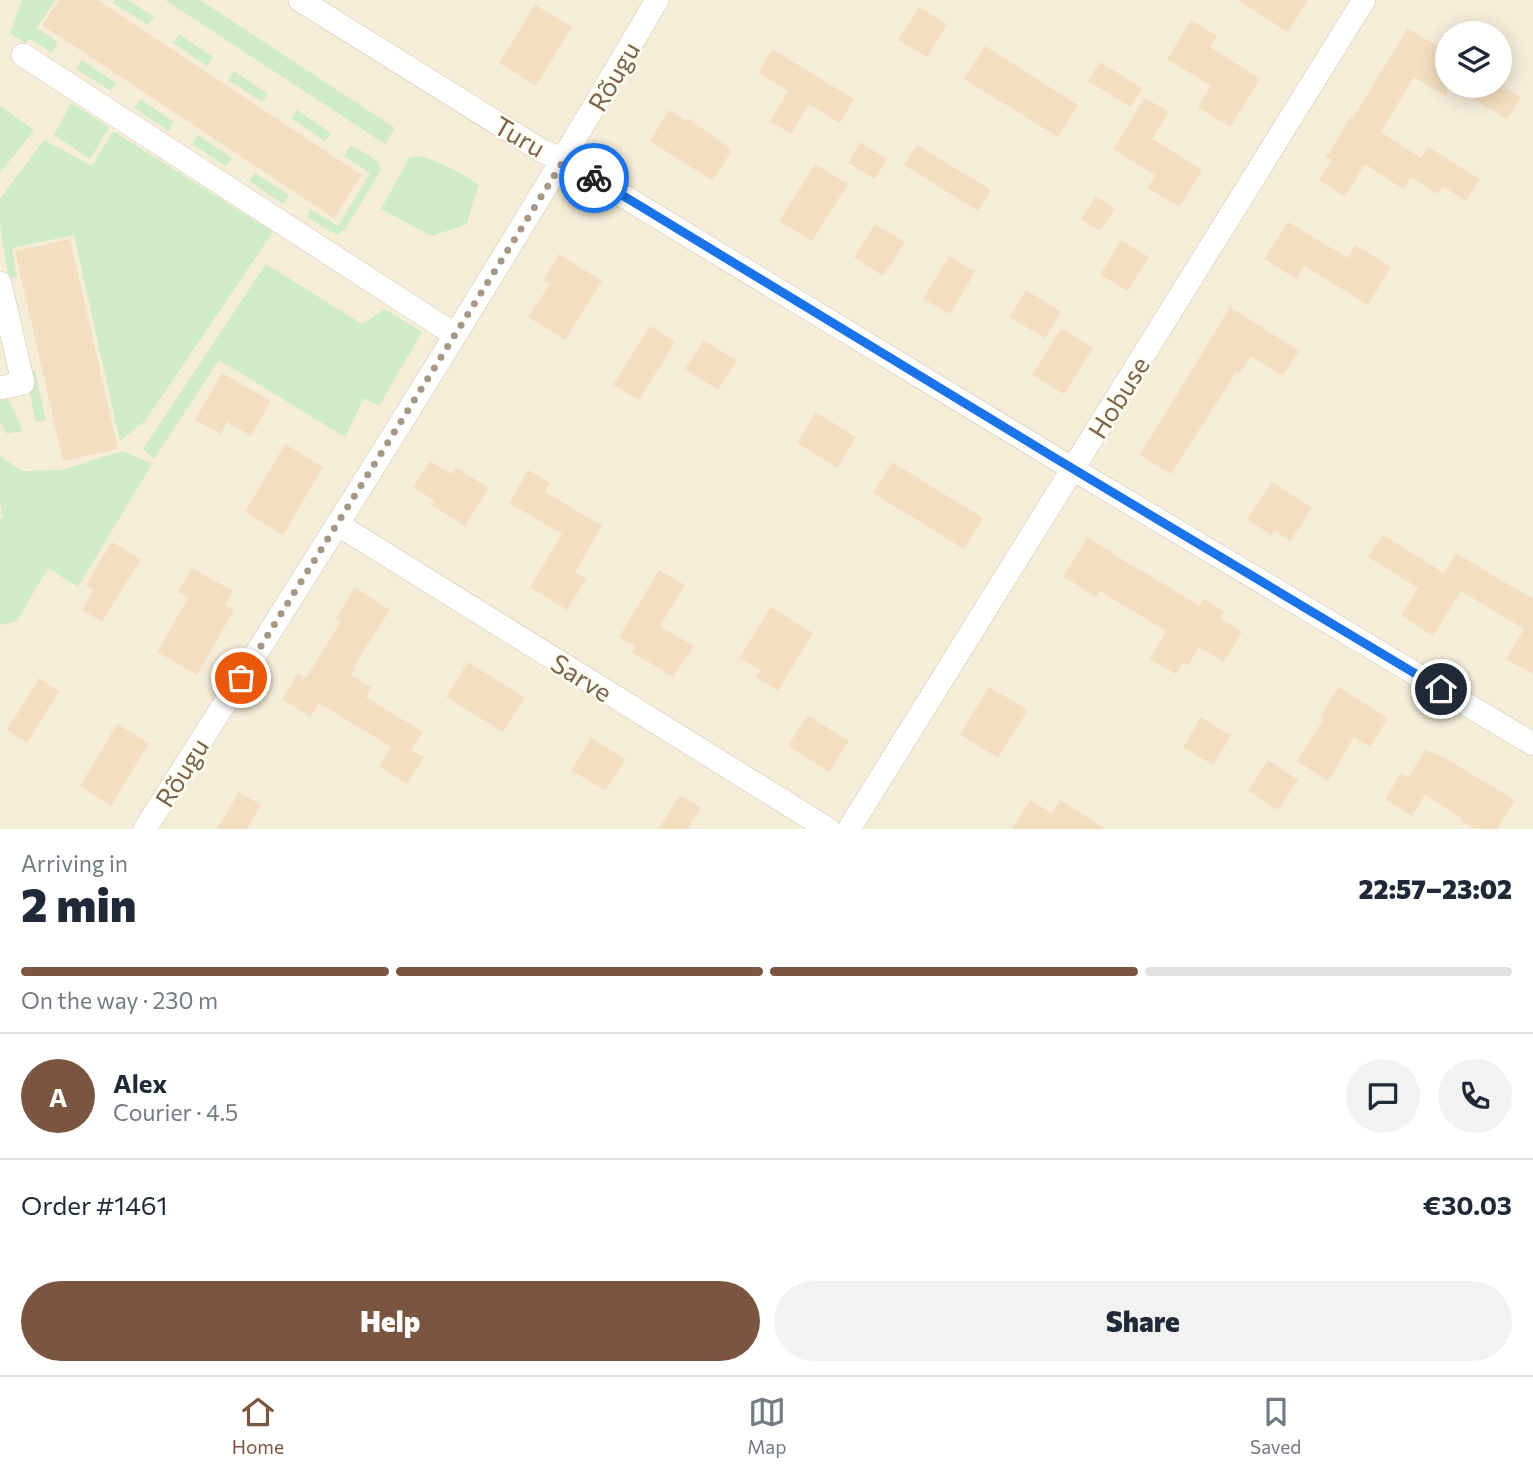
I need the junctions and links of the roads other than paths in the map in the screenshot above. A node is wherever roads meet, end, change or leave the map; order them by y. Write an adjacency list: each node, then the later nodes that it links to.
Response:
1 (300, 0): 5 (street, Turu)
2 (657, 0): 5 (street, Rõugu)
3 (1364, 0): 9 (street, Hobuse)
4 (23, 55): 7 (street)
5 (564, 160): 7 (street, Rõugu); 9 (street, Turu)
6 (0, 283): 8 (street)
7 (455, 335): 10 (street, Rõugu)
8 (0, 388)
9 (1073, 469): 11 (street, Turu); 14 (street, Hobuse)
10 (337, 524): 12 (street, Rõugu); 13 (street, Sarve)
11 (1533, 744)
12 (145, 829)
13 (828, 829)
14 (849, 829)

